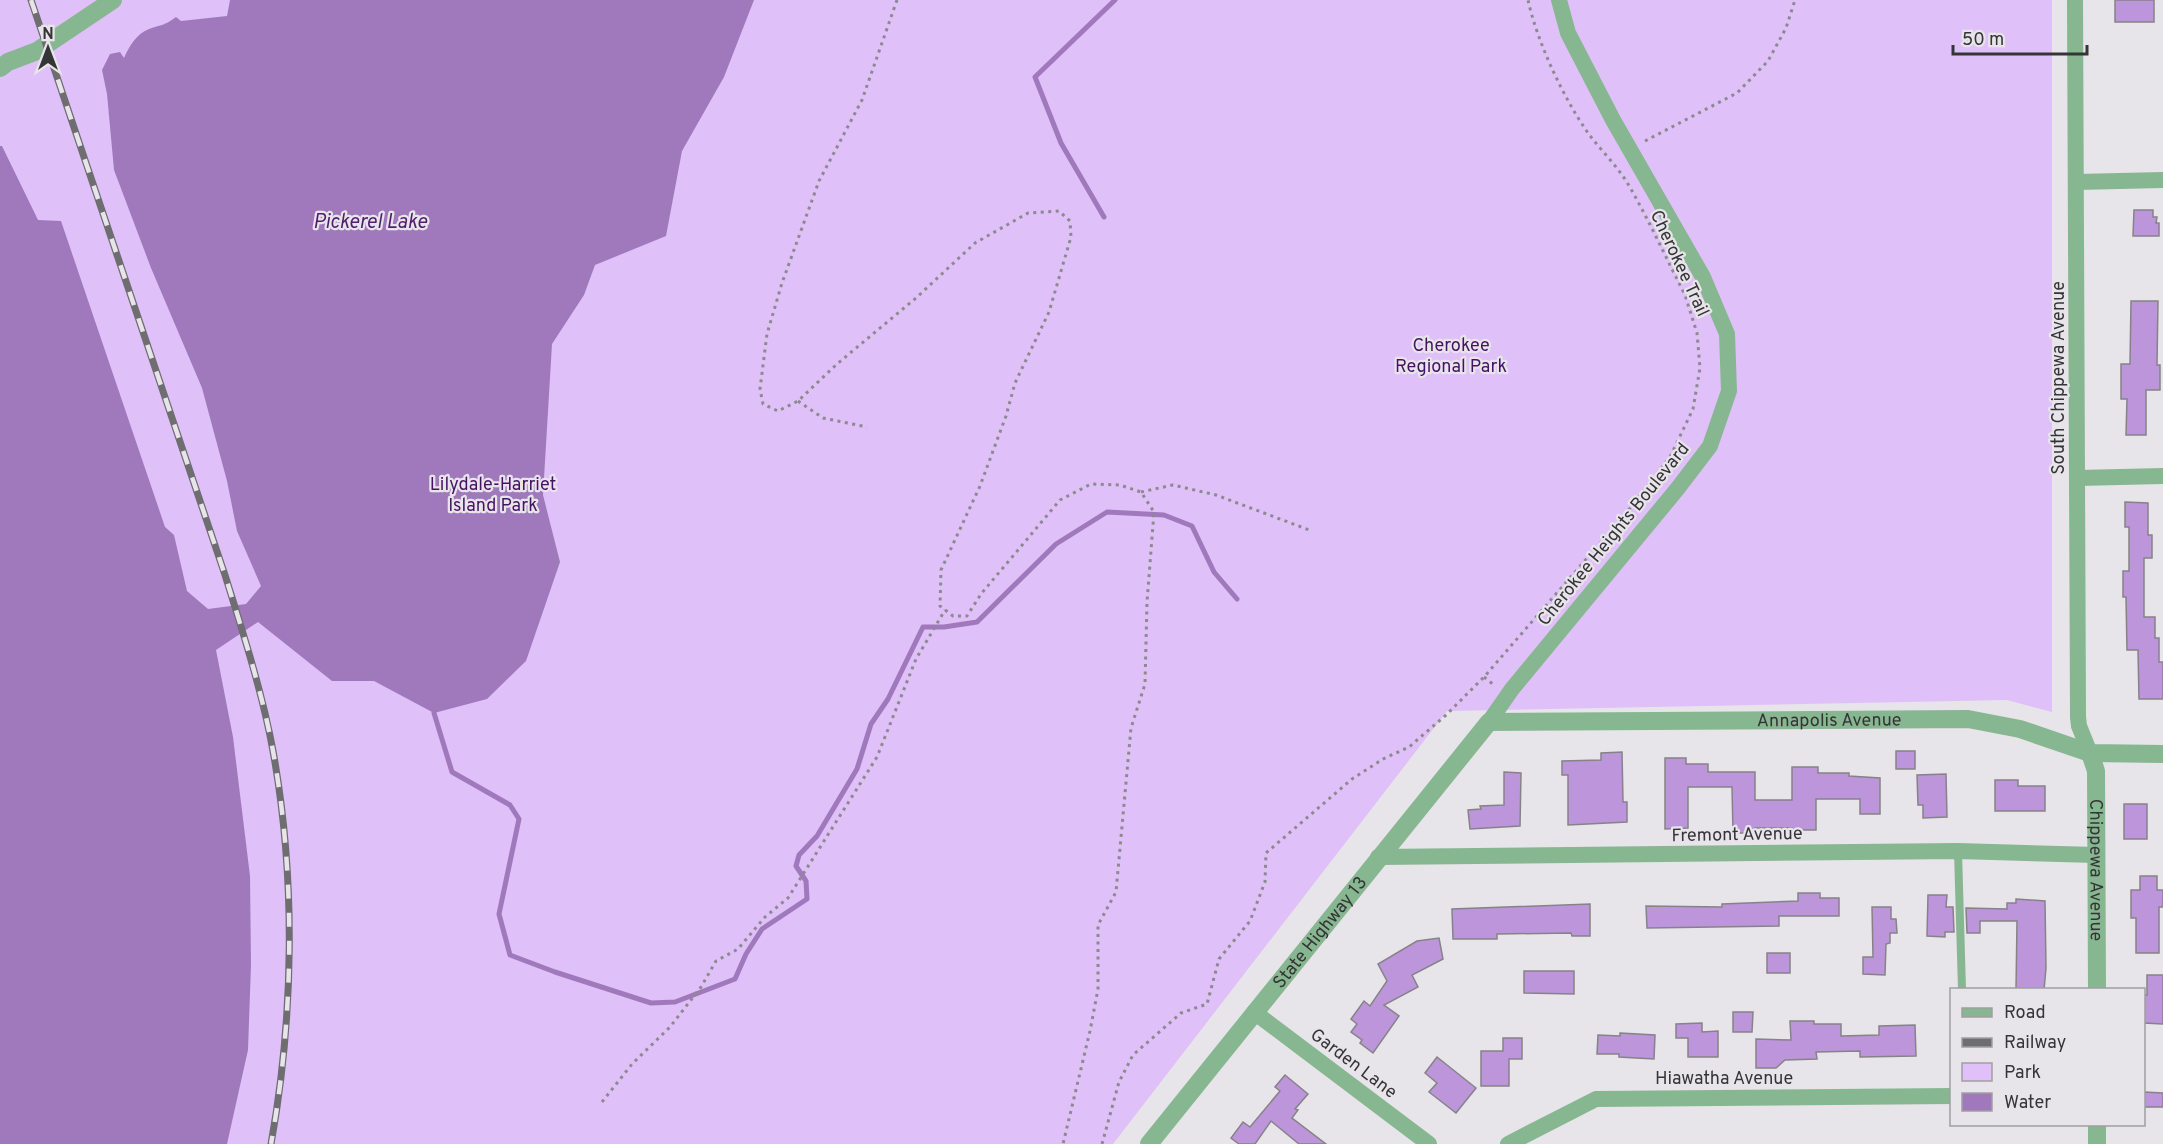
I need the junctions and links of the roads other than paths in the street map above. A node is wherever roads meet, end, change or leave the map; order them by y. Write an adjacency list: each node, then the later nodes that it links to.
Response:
1 (113, 0): 4 (street)
2 (1558, 0): 9 (street, Cherokee Heights Boulevard)
3 (2076, 0): 6 (street, South Chippewa Avenue)
4 (0, 68)
5 (2163, 180): 6 (street)
6 (2077, 182): 8 (street, South Chippewa Avenue)
7 (2163, 476): 8 (street)
8 (2078, 478): 10 (street, South Chippewa Avenue)
9 (1489, 722): 10 (street, Annapolis Avenue); 14 (street, State Highway 13)
10 (2090, 753): 11 (street, Annapolis Avenue); 13 (street, Chippewa Avenue)
11 (2163, 754)
12 (1958, 851): 13 (street, Fremont Avenue); 14 (street, Fremont Avenue); 15 (lane)
13 (2096, 855): 16 (street, Chippewa Avenue)
14 (1378, 857): 17 (street, State Highway 13)
15 (1962, 988)
16 (2097, 988)
17 (1254, 1012): 20 (street, State Highway 13); 21 (street, Garden Lane)
18 (1950, 1096): 22 (street, Hiawatha Avenue)
19 (2097, 1126): 23 (street)
20 (1149, 1144)
21 (1430, 1144)
22 (1508, 1144)
23 (2097, 1144)

